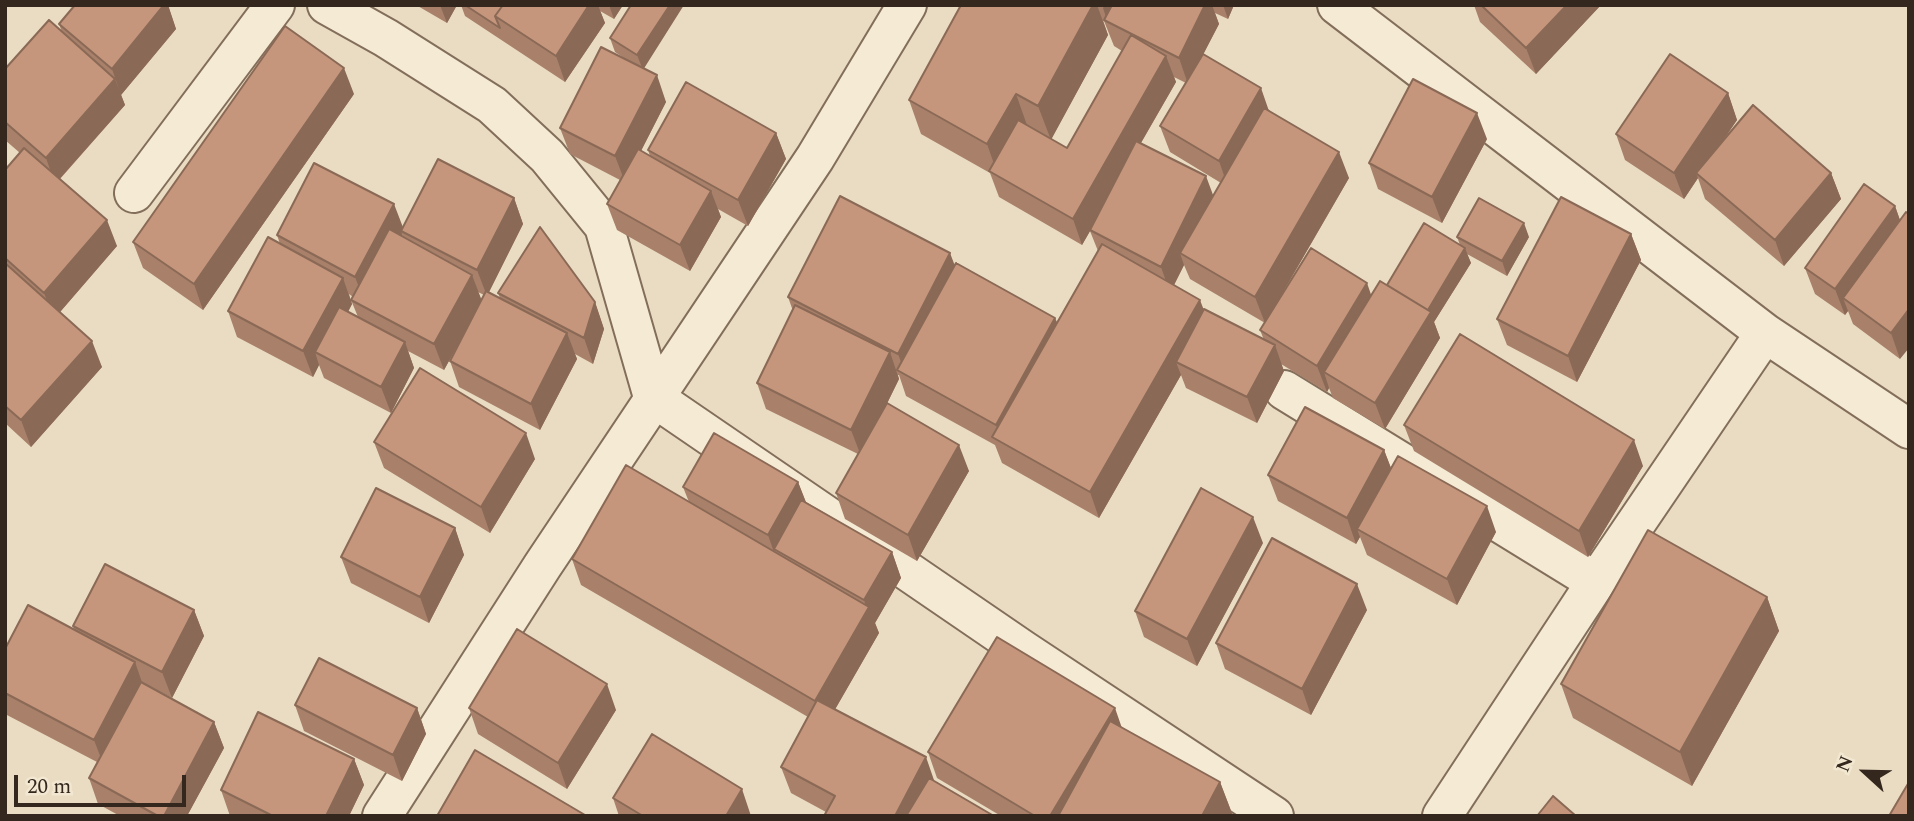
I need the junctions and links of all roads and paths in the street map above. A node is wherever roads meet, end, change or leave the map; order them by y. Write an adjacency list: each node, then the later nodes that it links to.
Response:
1 (275, 5): 5 (street)
2 (327, 5): 8 (street)
3 (907, 5): 8 (street)
4 (1337, 5): 6 (street)
5 (134, 192)
6 (1765, 333): 9 (street); 10 (street)
7 (1284, 390): 10 (street)
8 (653, 397): 11 (street); 12 (street)
9 (1909, 429)
10 (1596, 582): 13 (street)
11 (382, 816)
12 (1274, 816)
13 (1442, 816)

